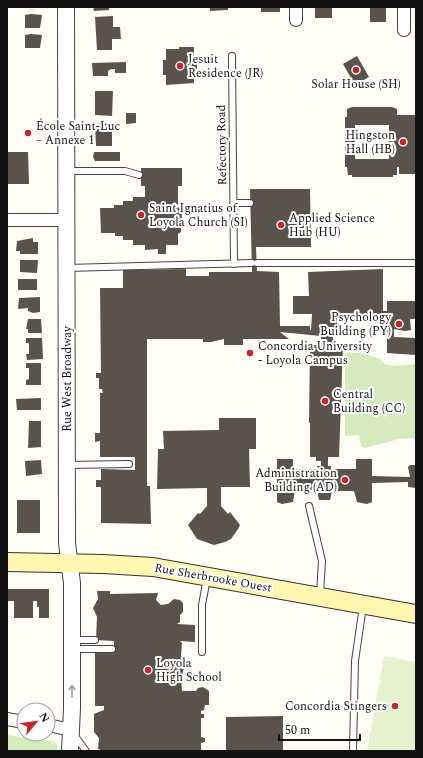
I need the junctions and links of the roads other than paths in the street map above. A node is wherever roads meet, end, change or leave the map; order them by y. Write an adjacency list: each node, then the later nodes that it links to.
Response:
1 (66, 7): 7 (street, Rue West Broadway)
2 (296, 7): 4 (street)
3 (404, 7): 5 (street)
4 (296, 20)
5 (404, 30)
6 (232, 56): 9 (lane, Refectory Road)
7 (66, 171): 8 (lane); 12 (street, Rue West Broadway)
8 (139, 175)
9 (234, 203): 10 (lane); 14 (lane, Refectory Road)
10 (250, 203)
11 (7, 220): 12 (street)
12 (67, 220): 15 (street, Rue West Broadway)
13 (416, 263): 14 (lane)
14 (234, 264): 15 (lane)
15 (67, 268): 17 (street, Rue West Broadway)
16 (129, 464): 17 (lane)
17 (68, 465): 20 (street, Rue West Broadway)
18 (309, 506): 22 (lane)
19 (7, 562): 20 (main road, Rue Sherbrooke Ouest)
20 (70, 563): 21 (main road, Rue Sherbrooke Ouest); 26 (street, Rue West Broadway)
21 (208, 577): 22 (main road, Rue Sherbrooke Ouest); 28 (lane)
22 (320, 597): 23 (main road, Rue Sherbrooke Ouest)
23 (364, 604): 24 (main road, Rue Sherbrooke Ouest); 33 (lane)
24 (416, 614)
25 (95, 640): 26 (lane)
26 (72, 644): 27 (lane); 30 (street, Rue West Broadway, one-way to 26)
27 (112, 649)
28 (202, 652)
29 (56, 727): 30 (street)
30 (71, 730): 31 (street, Rue West Broadway); 32 (lane)
31 (70, 751)
32 (86, 751)
33 (353, 751)

